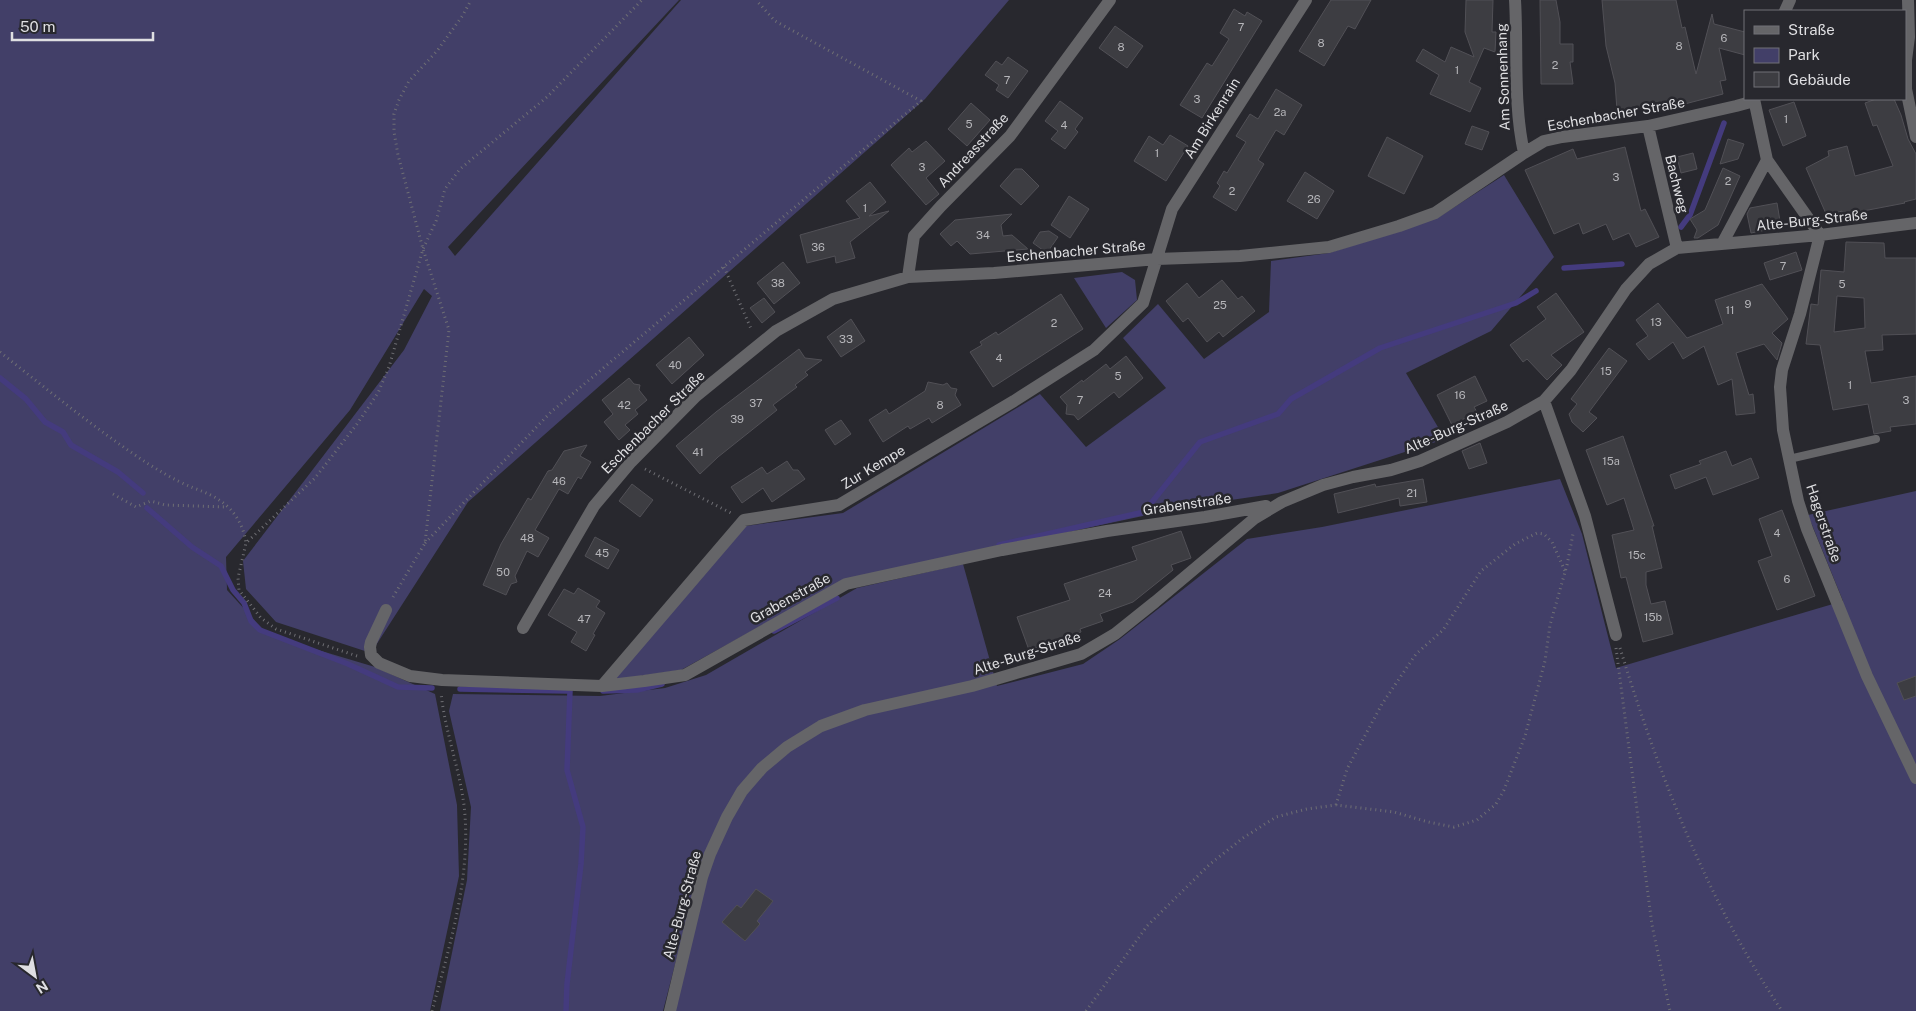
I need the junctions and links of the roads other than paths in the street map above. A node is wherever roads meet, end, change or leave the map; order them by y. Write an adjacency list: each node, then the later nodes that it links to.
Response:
1 (1110, 0): 16 (street, Andreasstraße)
2 (1306, 0): 15 (street, Am Birkenrain)
3 (1515, 0): 9 (street, Am Sonnenhang)
4 (1908, 0): 8 (street)
5 (1752, 100): 7 (street, Eschenbacher Straße)
6 (1753, 100): 10 (street)
7 (1648, 126): 9 (street, Eschenbacher Straße); 14 (street, Bachweg)
8 (1916, 137)
9 (1524, 152): 15 (street, Eschenbacher Straße)
10 (1767, 160): 12 (street); 13 (street)
11 (1916, 223): 12 (street, Alte-Burg-Straße)
12 (1820, 235): 13 (street, Alte-Burg-Straße); 19 (street, Hagerstraße)
13 (1722, 244): 14 (street, Alte-Burg-Straße)
14 (1678, 248): 17 (street, Alte-Burg-Straße)
15 (1157, 259): 16 (street, Eschenbacher Straße); 24 (street, Zur Kempe)
16 (908, 277): 22 (street, Eschenbacher Straße)
17 (1544, 401): 20 (street, Alte-Burg-Straße); 23 (street)
18 (1876, 439): 19 (lane)
19 (1789, 459): 25 (street, Hagerstraße)
20 (1282, 502): 24 (street, Grabenstraße); 26 (street, Alte-Burg-Straße)
21 (386, 610): 24 (street, Grabenstraße)
22 (523, 628)
23 (1616, 635)
24 (602, 686)
25 (1916, 778)
26 (670, 1011)

